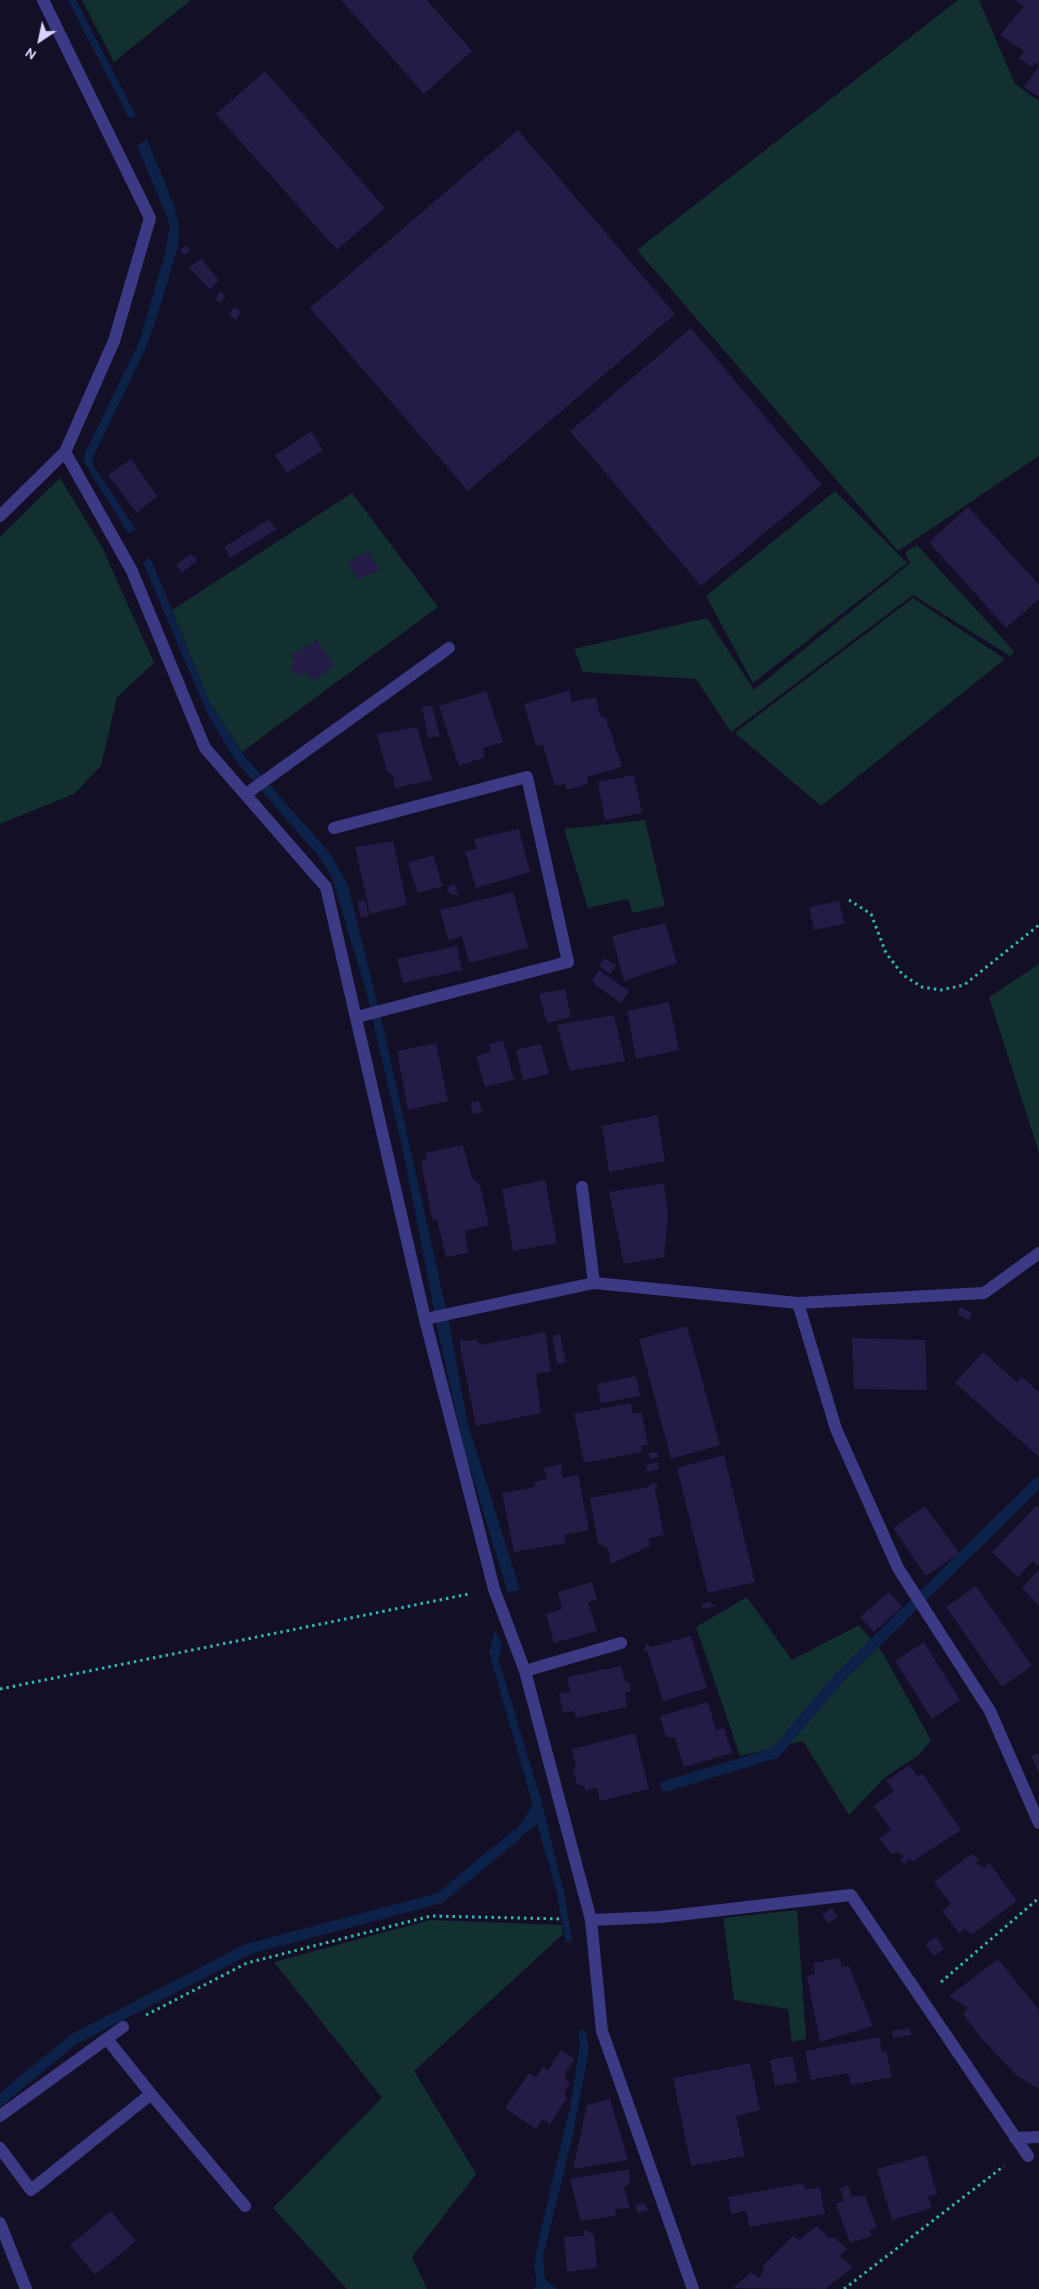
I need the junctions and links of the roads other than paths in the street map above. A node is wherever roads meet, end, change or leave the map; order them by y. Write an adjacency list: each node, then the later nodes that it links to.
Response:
1 (43, 0): 2 (street)
2 (65, 452): 3 (street); 5 (street)
3 (0, 516)
4 (449, 648): 5 (street)
5 (246, 794): 7 (street)
6 (334, 828): 7 (street)
7 (356, 1017): 12 (street)
8 (582, 1187): 10 (street)
9 (1039, 1253): 11 (street)
10 (594, 1284): 11 (street); 12 (street)
11 (798, 1303): 15 (street)
12 (425, 1319): 14 (street)
13 (621, 1643): 14 (street)
14 (526, 1671): 16 (street)
15 (1039, 1823)
16 (591, 1920): 22 (street); 28 (street)
17 (123, 2027): 18 (street)
18 (107, 2039): 19 (street); 20 (street)
19 (151, 2094): 23 (street); 25 (street)
20 (0, 2116)
21 (1039, 2137): 22 (street)
22 (1015, 2138): 24 (street)
23 (0, 2148)
24 (1026, 2154)
25 (245, 2206)
26 (0, 2223): 27 (street)
27 (26, 2289)
28 (692, 2289)

